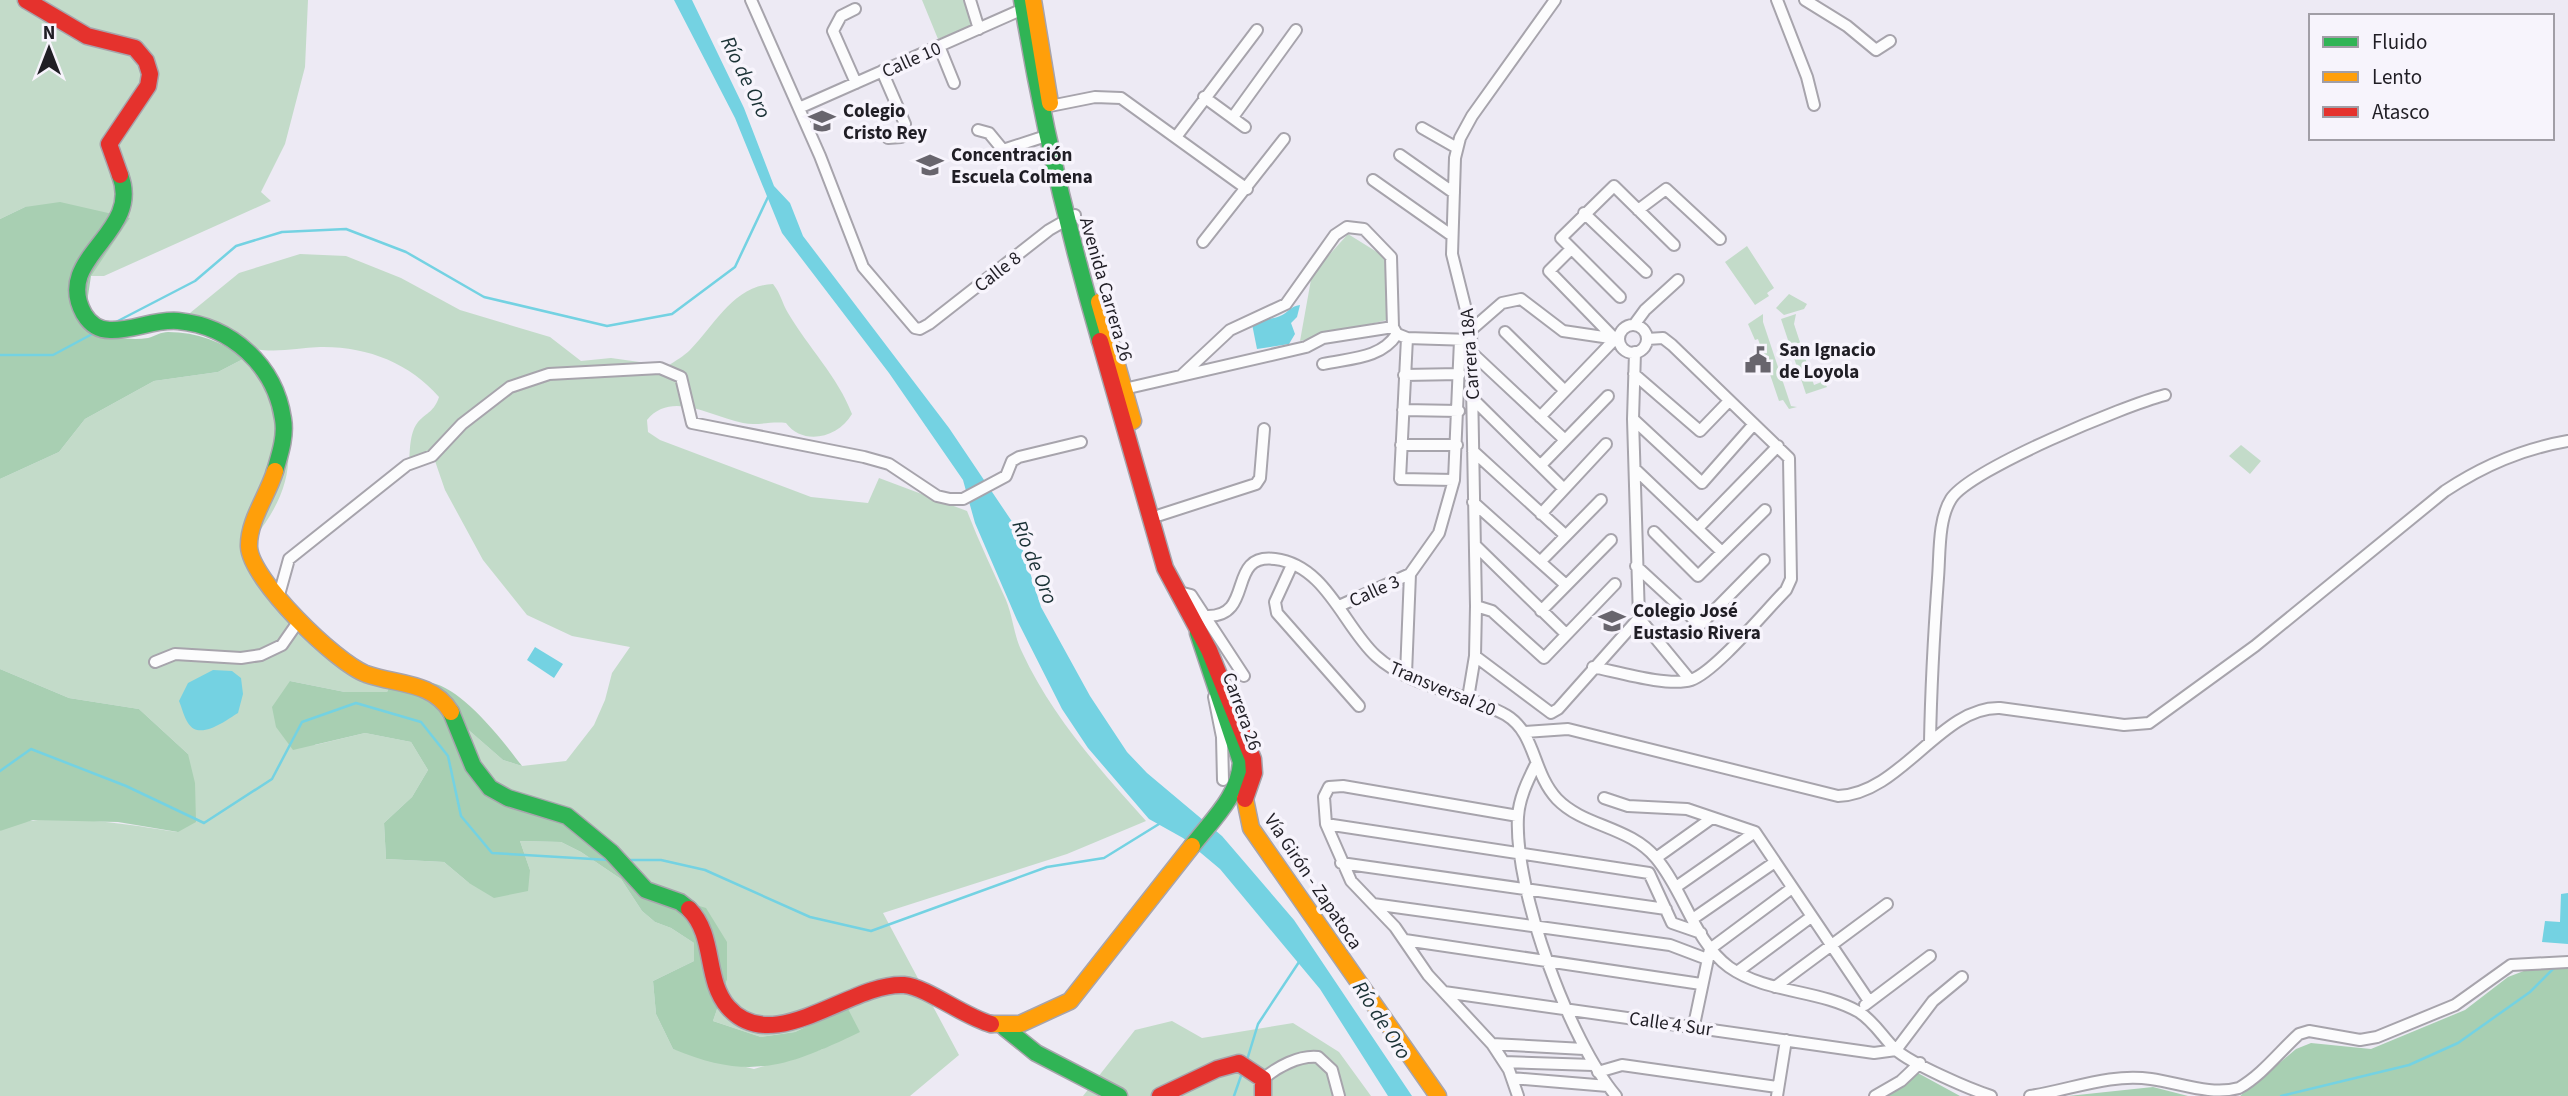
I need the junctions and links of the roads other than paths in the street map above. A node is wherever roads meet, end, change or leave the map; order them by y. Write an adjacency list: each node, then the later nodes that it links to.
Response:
1 (26, 0): 100 (street)
2 (751, 0): 20 (street)
3 (971, 0): 9 (street)
4 (1555, 0): 29 (street, Carrera 18A)
5 (1777, 0): 18 (street)
6 (1805, 0): 12 (street)
7 (1026, 3): 9 (street, Calle 10); 19 (street, Avenida Carrera 26); 25 (street, Avenida Carrera 26)
8 (855, 9): 15 (street)
9 (979, 29): 13 (street, Calle 10)
10 (1257, 30): 17 (street)
11 (1296, 30): 21 (street)
12 (1891, 41)
13 (939, 46): 14 (street, Calle 10); 16 (street)
14 (882, 71): 15 (street, Calle 10); 27 (street)
15 (856, 83): 20 (street, Calle 10)
16 (954, 83)
17 (1204, 97): 21 (street); 26 (street)
18 (1814, 105)
19 (1050, 106): 26 (street); 36 (street, Avenida Carrera 26)
20 (799, 108): 36 (street, Calle 8)
21 (1233, 117): 22 (street)
22 (1245, 127)
23 (1422, 128): 29 (street)
24 (978, 130): 25 (street)
25 (1046, 136): 36 (street, Avenida Carrera 26)
26 (1175, 136): 32 (street)
27 (888, 138)
28 (1283, 139): 32 (street)
29 (1457, 148): 33 (street, Carrera 18A)
30 (1400, 155): 33 (street)
31 (1373, 180): 37 (street)
32 (1247, 189): 39 (street)
33 (1454, 193): 37 (street, Carrera 18A)
34 (1639, 210): 35 (street); 38 (street); 40 (street)
35 (1584, 213): 41 (street); 42 (street)
36 (1070, 218): 57 (street, Avenida Carrera 26); 99 (street, Avenida Carrera 26)
37 (1451, 234): 50 (street, Carrera 18A)
38 (1720, 239)
39 (1203, 243)
40 (1674, 245)
41 (1571, 249): 44 (street); 48 (street)
42 (1646, 272)
43 (1678, 280): 45 (street)
44 (1620, 297)
45 (1634, 325): 48 (street); 49 (street)
46 (1505, 332): 58 (street)
47 (1399, 333): 50 (street); 52 (street); 55 (street); 55 (street); 56 (street)
48 (1617, 339): 50 (street); 51 (street); 58 (street)
49 (1647, 339): 51 (street); 62 (street)
50 (1468, 341): 53 (street); 61 (street, Carrera 18A); 65 (street)
51 (1635, 352): 54 (street)
52 (1323, 364)
53 (1460, 374): 56 (street); 64 (street)
54 (1634, 374): 62 (street); 66 (street)
55 (1182, 375): 57 (street)
56 (1404, 375): 63 (street)
57 (1124, 389): 85 (street, Avenida Carrera 26)
58 (1565, 391): 65 (street)
59 (2165, 395): 119 (street)
60 (1608, 396): 69 (street)
61 (1472, 398): 76 (street, Carrera 18A); 77 (street)
62 (1729, 401): 67 (street)
63 (1403, 410): 64 (street); 73 (street)
64 (1459, 411): 74 (street)
65 (1540, 417): 69 (street)
66 (1633, 419): 67 (street); 78 (street)
67 (1754, 424): 75 (street)
68 (1264, 429): 85 (street)
69 (1565, 440): 77 (street)
70 (2568, 441): 119 (street)
71 (1081, 442): 100 (street)
72 (1606, 444): 80 (street)
73 (1401, 445): 74 (street); 79 (street)
74 (1457, 445): 79 (street)
75 (1778, 446): 86 (street); 114 (street)
76 (1473, 452): 82 (street, Carrera 18A); 84 (street)
77 (1541, 465): 80 (street)
78 (1634, 469): 86 (street); 95 (street)
79 (1454, 480): 96 (street)
80 (1564, 489): 84 (street)
81 (1601, 500): 88 (street)
82 (1474, 502): 90 (street, Carrera 18A); 93 (street)
83 (1765, 510): 91 (street)
84 (1541, 514): 88 (street)
85 (1160, 515): 99 (street, Avenida Carrera 26)
86 (1698, 528): 91 (street)
87 (1654, 532): 91 (street)
88 (1565, 535): 93 (street)
89 (1611, 540): 98 (street)
90 (1476, 546): 102 (street, Carrera 18A); 103 (street)
91 (1722, 552)
92 (1763, 560): 95 (street)
93 (1540, 562): 98 (street)
94 (1292, 565): 101 (street, Transversal 20); 104 (street, Transversal 20); 117 (street)
95 (1636, 566): 105 (street)
96 (1410, 574): 101 (street, Calle 3); 112 (street)
97 (1615, 584): 108 (street)
98 (1566, 585): 103 (street)
99 (1177, 587): 104 (street); 107 (street, Avenida Carrera 26)
100 (279, 595): 106 (street)
101 (1339, 606): 112 (street, Transversal 20)
102 (1476, 606): 108 (street); 109 (street, Carrera 18A)
103 (1541, 611): 108 (street)
104 (1208, 616): 113 (street)
105 (1639, 618): 111 (street); 114 (street)
106 (298, 622): 110 (street); 158 (street)
107 (1198, 633): 115 (street, Carrera 26); 173 (street, Vía Girón - Zapatoca)
108 (1566, 634)
109 (1475, 656): 111 (street); 116 (street, Carrera 18A)
110 (155, 662)
111 (1593, 667): 114 (street)
112 (1406, 674): 116 (street, Transversal 20)
113 (1244, 676)
114 (1690, 680)
115 (1212, 684): 121 (street); 158 (street, Carrera 26)
116 (1468, 698): 118 (street, Transversal 20)
117 (1359, 706)
118 (1525, 732): 119 (street); 120 (street)
119 (1930, 742)
120 (1535, 766): 123 (street); 128 (street)
121 (1223, 780)
122 (1604, 798): 124 (street)
123 (1518, 816): 125 (street); 127 (street)
124 (1712, 818): 126 (street); 128 (street)
125 (1326, 824): 127 (street); 130 (street)
126 (1755, 832): 129 (street); 131 (street)
127 (1519, 855): 133 (street); 136 (street)
128 (1656, 858): 131 (street)
129 (1775, 862): 132 (street); 138 (street)
130 (1342, 863): 133 (street); 134 (street)
131 (1676, 887): 138 (street)
132 (1792, 888): 137 (street); 145 (street)
133 (1526, 890): 136 (street); 140 (street)
134 (1373, 904): 140 (street); 142 (street)
135 (1887, 904): 143 (street)
136 (1666, 909): 139 (street)
137 (1811, 917): 143 (street); 149 (street)
138 (1694, 918): 141 (street)
139 (1672, 923): 141 (street); 144 (street)
140 (1536, 926): 144 (street); 148 (street)
141 (1701, 933): 145 (street)
142 (1405, 940): 148 (street); 153 (street)
143 (1830, 944): 152 (street); 154 (street)
144 (1670, 945): 145 (street)
145 (1709, 954): 149 (street); 151 (street)
146 (1930, 956): 154 (street)
147 (2568, 962): 178 (street)
148 (1550, 964): 151 (street); 155 (street)
149 (1737, 972): 152 (street)
150 (1962, 977): 162 (street)
151 (1702, 984): 157 (street)
152 (1775, 987): 156 (street)
153 (1444, 992): 155 (street, Calle 4 Sur); 160 (street)
154 (1870, 1001): 156 (street)
155 (1567, 1008): 157 (street, Calle 4 Sur); 161 (street)
156 (1857, 1012): 162 (street)
157 (1694, 1026): 159 (street, Calle 4 Sur)
158 (1005, 1028): 170 (street)
159 (1786, 1040): 162 (street, Calle 4 Sur); 169 (street)
160 (1492, 1044): 161 (street); 163 (street)
161 (1584, 1049): 165 (street)
162 (1896, 1051): 164 (street)
163 (1504, 1062): 165 (street); 166 (street)
164 (1920, 1063): 176 (street); 177 (street)
165 (1595, 1069): 167 (street); 169 (street)
166 (1512, 1079): 167 (street); 174 (street)
167 (1608, 1086): 175 (street)
168 (1261, 1089): 171 (street); 172 (street)
169 (1777, 1092)
170 (1119, 1096)
171 (1160, 1096)
172 (1339, 1096)
173 (1438, 1096)
174 (1518, 1096)
175 (1616, 1096)
176 (1875, 1096)
177 (1991, 1096)
178 (2030, 1096)

